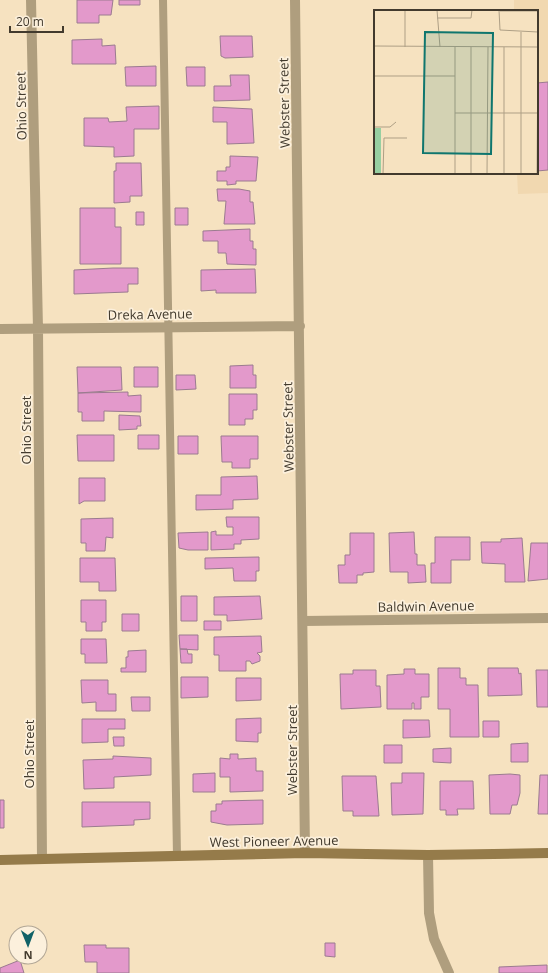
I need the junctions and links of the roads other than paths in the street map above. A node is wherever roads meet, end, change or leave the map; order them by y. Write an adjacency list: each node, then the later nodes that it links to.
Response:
1 (32, 0): 7 (street, Ohio Street)
2 (163, 0): 5 (lane)
3 (295, 0): 4 (street, Webster Street)
4 (300, 326): 5 (street, Dreka Avenue); 9 (street, Webster Street)
5 (170, 327): 7 (street, Dreka Avenue); 13 (lane)
6 (0, 329): 7 (street, Dreka Avenue)
7 (38, 329): 14 (street, Ohio Street)
8 (548, 618): 9 (street, Baldwin Avenue)
9 (304, 621): 10 (street, Webster Street)
10 (305, 853): 12 (street, West Pioneer Avenue); 13 (street, West Pioneer Avenue)
11 (548, 853): 12 (street, West Pioneer Avenue)
12 (428, 855): 16 (street)
13 (177, 856): 14 (street, West Pioneer Avenue)
14 (42, 859): 15 (street, West Pioneer Avenue)
15 (0, 860)
16 (449, 973)

